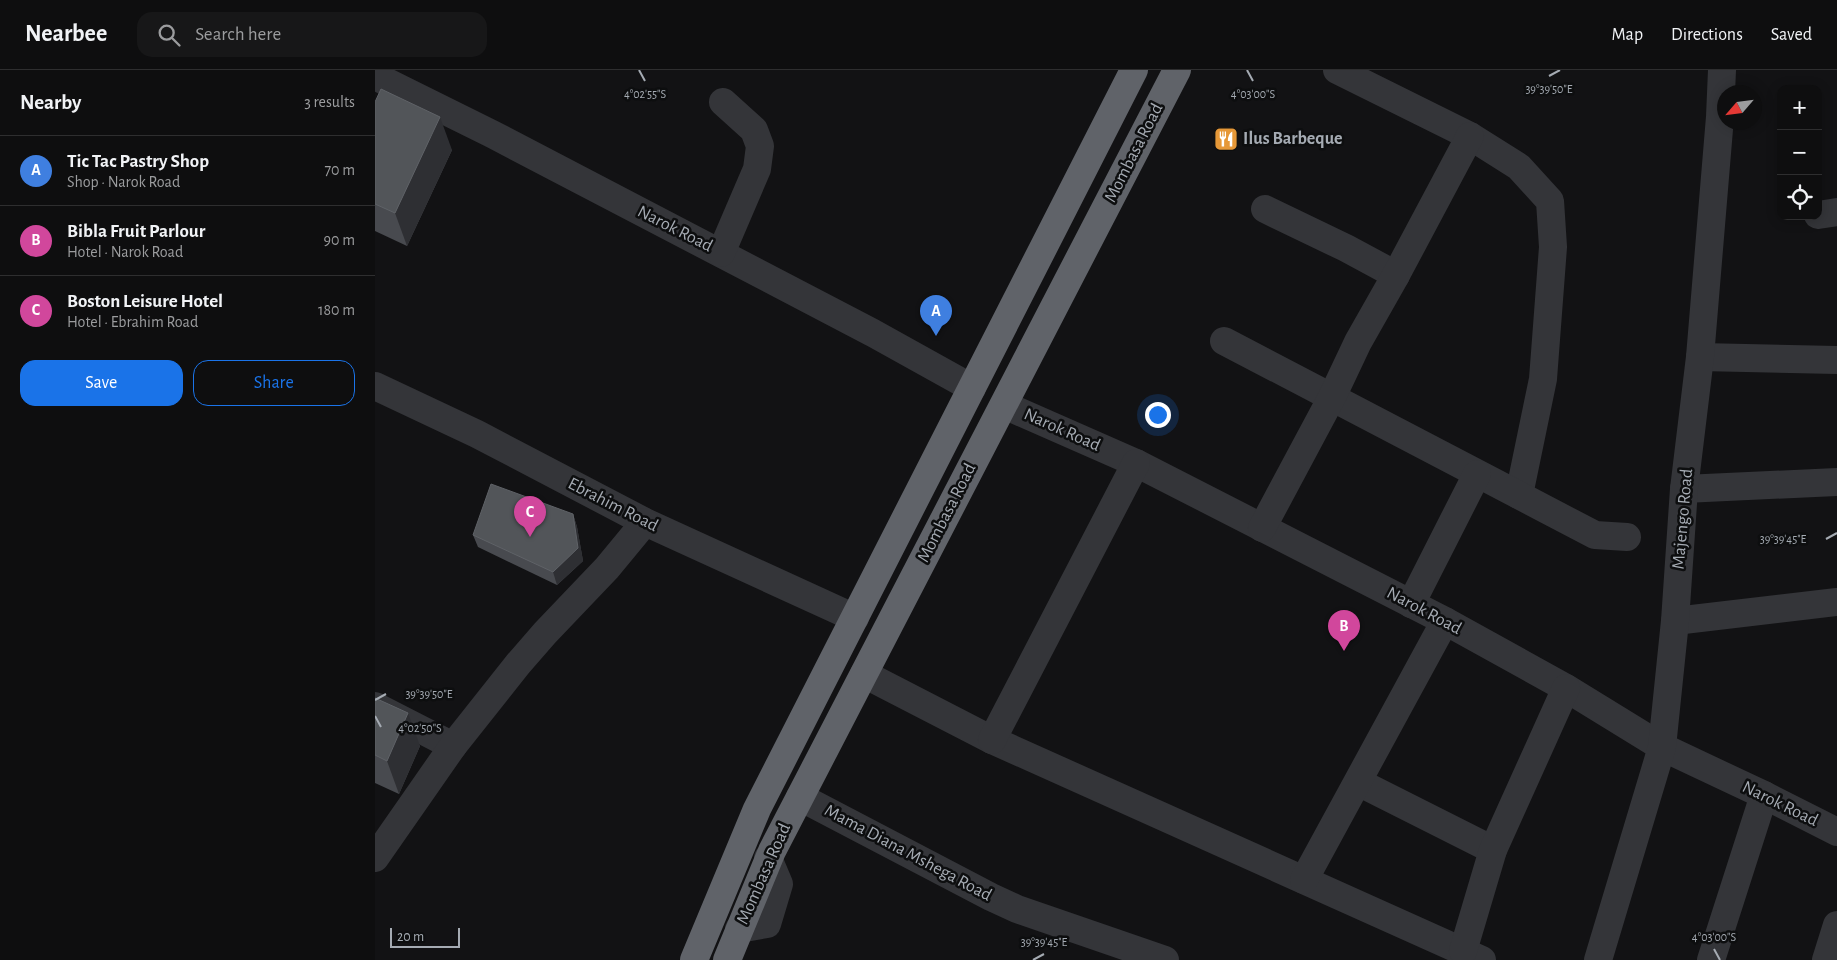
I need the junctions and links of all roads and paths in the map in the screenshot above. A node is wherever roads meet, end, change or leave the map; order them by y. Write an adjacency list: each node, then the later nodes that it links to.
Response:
1 (1134, 70): 14 (highway, Mombasa Road)
2 (1177, 70): 16 (highway, Mombasa Road)
3 (1337, 70): 8 (street)
4 (1723, 70): 17 (street, Majengo Road)
5 (387, 76): 7 (street); 12 (street, Narok Road)
6 (723, 102): 12 (street)
7 (379, 108)
8 (1471, 136): 13 (street); 29 (street)
9 (1265, 209): 13 (street)
10 (1837, 212): 11 (street)
11 (1822, 214)
12 (721, 254): 20 (street, Narok Road)
13 (1396, 275): 21 (street)
14 (1004, 325): 16 (highway); 20 (highway, Mombasa Road)
15 (1224, 340): 21 (street)
16 (1036, 342): 22 (highway, Mombasa Road)
17 (1700, 357): 18 (street); 28 (street, Majengo Road)
18 (1837, 360)
19 (375, 386): 30 (street, Ebrahim Road)
20 (972, 388): 23 (highway, Mombasa Road)
21 (1332, 397): 26 (street); 31 (street)
22 (1004, 405): 24 (highway, Mombasa Road); 25 (street, Narok Road)
23 (943, 444): 24 (highway); 35 (highway, Mombasa Road)
24 (976, 459): 38 (highway, Mombasa Road)
25 (1136, 463): 31 (street, Narok Road); 41 (street)
26 (1477, 474): 29 (street); 34 (street)
27 (1837, 482): 28 (street)
28 (1684, 489): 36 (street, Majengo Road)
29 (1519, 495): 32 (street)
30 (645, 522): 35 (street, Ebrahim Road); 42 (street)
31 (1262, 528): 34 (street, Narok Road)
32 (1627, 537)
33 (1837, 602): 36 (street)
34 (1411, 604): 37 (street, Narok Road)
35 (855, 618): 53 (highway, Mombasa Road)
36 (1675, 621): 43 (street, Majengo Road)
37 (1445, 622): 39 (street, Narok Road); 44 (street)
38 (864, 674): 41 (street); 46 (highway, Mombasa Road)
39 (1566, 688): 43 (street, Narok Road); 48 (street)
40 (375, 706): 42 (street)
41 (992, 740): 50 (street)
42 (453, 746): 49 (street)
43 (1662, 748): 45 (street, Narok Road); 56 (street, Majengo Road)
44 (1358, 782): 48 (street); 50 (street)
45 (1764, 795): 47 (street, Narok Road); 57 (street)
46 (800, 797): 54 (highway, Mombasa Road); 55 (street, Mama Diana Mshega Road)
47 (1837, 832)
48 (1493, 850): 52 (street)
49 (375, 858)
50 (1304, 880): 52 (street)
51 (1837, 925): 58 (street)
52 (1473, 956)
53 (694, 960)
54 (727, 960)
55 (1165, 960)
56 (1598, 960)
57 (1711, 960)
58 (1826, 960)

